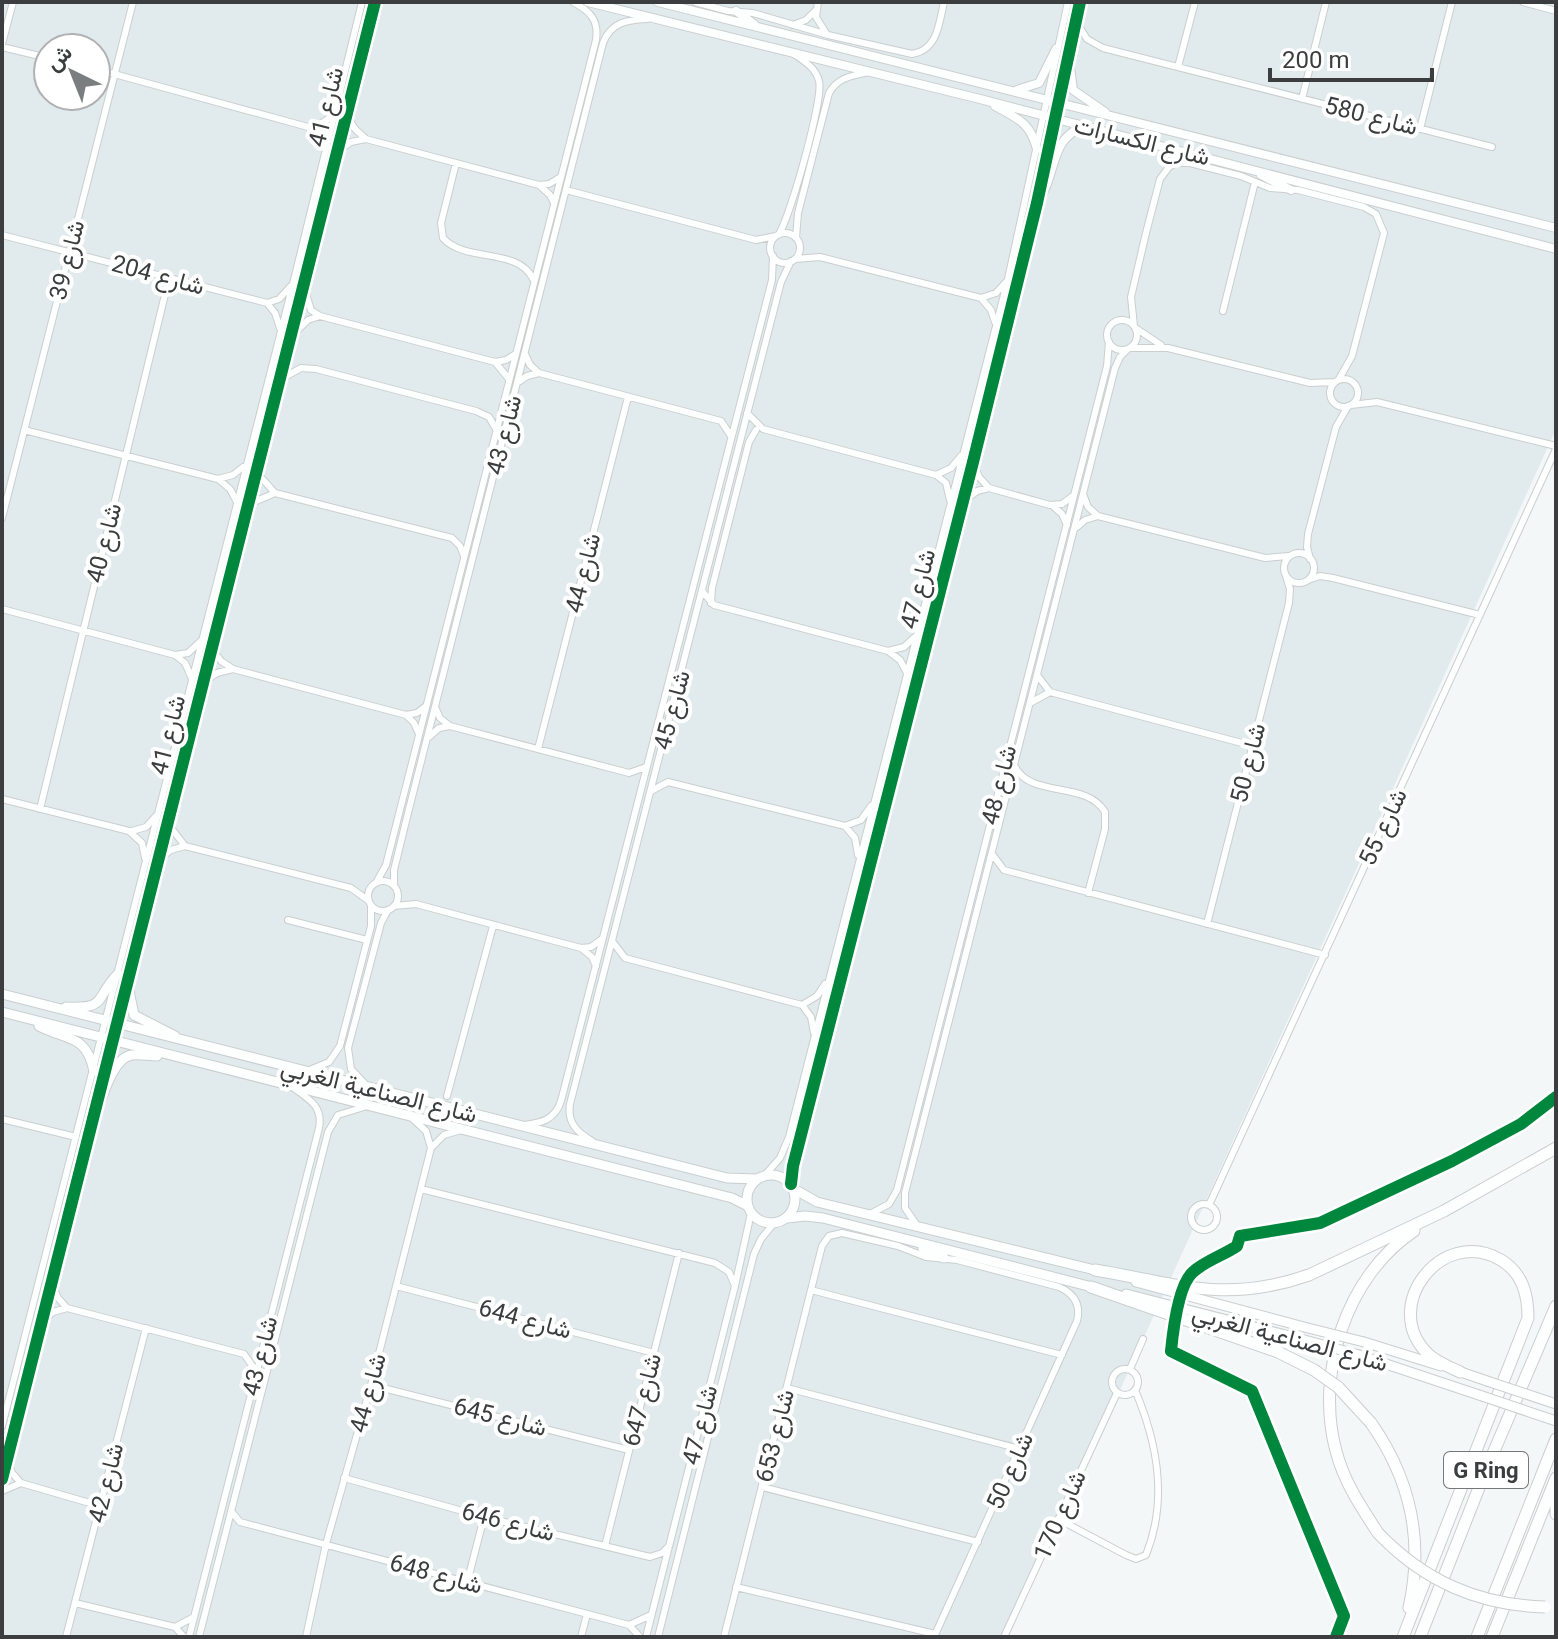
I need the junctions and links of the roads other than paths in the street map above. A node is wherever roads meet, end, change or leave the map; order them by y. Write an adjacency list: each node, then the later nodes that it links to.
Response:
1 (13, 2): 24 (street)
2 (133, 2): 31 (street, شارع 39)
3 (362, 2): 37 (street, شارع 41)
4 (375, 2): 38 (street, شارع 41)
5 (573, 2): 52 (street, شارع 43)
6 (588, 2): 19 (street, شارع الكسارات)
7 (658, 2): 22 (street, شارع الكسارات)
8 (695, 2): 17 (street)
9 (944, 2): 23 (street)
10 (1068, 2): 25 (street, شارع 47)
11 (1080, 2): 20 (street, شارع 47)
12 (1195, 2): 29 (street)
13 (1326, 2): 34 (street)
14 (1452, 2): 44 (street)
15 (1523, 2): 18 (street)
16 (817, 6): 21 (street); 23 (street)
17 (736, 11): 21 (street); 22 (street)
18 (1556, 11)
19 (653, 18): 28 (street, شارع الكسارات); 55 (street, شارع 43)
20 (1075, 20): 26 (street, شارع 47); 29 (street, شارع 580)
21 (792, 25): 23 (street)
22 (757, 27): 32 (street, شارع الكسارات)
23 (828, 35)
24 (2, 46): 27 (street)
25 (1056, 49): 32 (street); 35 (street, شارع 47)
26 (1068, 52): 36 (street, شارع 47); 40 (street)
27 (32, 54)
28 (794, 54): 30 (street, شارع الكسارات); 61 (street)
29 (1178, 67): 34 (street, شارع 580)
30 (871, 72): 33 (street, شارع الكسارات); 63 (street)
31 (114, 74): 43 (street); 65 (street, شارع 39)
32 (1012, 91): 35 (street, شارع الكسارات)
33 (980, 99): 39 (street, شارع الكسارات); 48 (street)
34 (1302, 99): 44 (street, شارع 580)
35 (1046, 100): 36 (street, شارع الكسارات); 39 (street, شارع 47)
36 (1059, 103): 40 (street, شارع الكسارات); 41 (street, شارع 47)
37 (335, 114): 43 (street); 46 (street, شارع 41)
38 (347, 116): 45 (street); 49 (street, شارع 41)
39 (1043, 116): 41 (street, شارع الكسارات); 48 (street, شارع 47)
40 (1112, 117): 59 (street, شارع الكسارات)
41 (1056, 119): 42 (street, شارع الكسارات); 58 (street, شارع 47)
42 (1085, 126): 51 (street, شارع الكسارات); 58 (street)
43 (308, 127): 46 (street)
44 (1420, 129): 47 (street, شارع 580)
45 (366, 139): 49 (street); 50 (street)
46 (327, 147): 74 (street, شارع 41)
47 (1492, 147)
48 (1037, 149): 72 (street, شارع 47)
49 (338, 151): 75 (street, شارع 41)
50 (456, 163): 54 (street); 70 (street)
51 (1250, 169): 56 (street); 64 (street, شارع الكسارات)
52 (561, 176): 54 (street); 57 (street, شارع 43)
53 (1255, 182): 56 (street, شارع الكسارات); 78 (street); 81 (street, شارع الكسارات)
54 (539, 185): 57 (street)
55 (566, 190): 62 (street); 88 (street, شارع 43)
56 (1291, 190): 93 (street, شارع الكسارات)
57 (554, 203): 66 (street, شارع 43)
58 (1037, 203): 113 (street, شارع 47)
59 (1556, 228)
60 (2, 235): 65 (street, شارع 204)
61 (777, 235): 62 (street); 63 (street); 67 (street)
62 (756, 240): 67 (street)
63 (798, 240): 68 (street); 69 (street)
64 (1556, 249)
65 (69, 252): 71 (street, شارع 204); 106 (street, شارع 39)
66 (540, 255): 70 (street); 73 (street, شارع 43)
67 (772, 255): 69 (street); 101 (street, شارع 45)
68 (820, 257): 69 (street); 76 (street)
69 (793, 260): 102 (street, شارع 45)
70 (522, 265): 73 (street)
71 (169, 278): 77 (street, شارع 204); 112 (street, شارع 40)
72 (1008, 279): 76 (street); 80 (street, شارع 47)
73 (534, 282): 87 (street, شارع 43)
74 (293, 284): 77 (street); 82 (street, شارع 41)
75 (304, 288): 79 (street); 83 (street, شارع 41)
76 (981, 298): 80 (street)
77 (267, 303): 82 (street)
78 (1223, 311)
79 (320, 316): 83 (street); 89 (street)
80 (996, 327): 111 (street, شارع 47)
81 (1135, 327): 84 (street); 85 (street); 86 (street)
82 (281, 331): 114 (street, شارع 41)
83 (292, 338): 91 (street, شارع 41)
84 (1109, 342): 85 (street); 122 (street, شارع 48)
85 (1129, 348): 86 (street); 122 (street, شارع 48)
86 (1168, 348): 94 (street)
87 (515, 354): 89 (street); 92 (street, شارع 43)
88 (525, 354): 90 (street); 95 (street, شارع 43)
89 (495, 362): 92 (street)
90 (539, 373): 95 (street); 97 (street)
91 (281, 379): 105 (street); 115 (street, شارع 41)
92 (509, 379): 105 (street, شارع 43)
93 (1337, 380): 94 (street); 96 (street); 98 (street)
94 (1310, 383): 98 (street)
95 (517, 384): 161 (street, شارع 43)
96 (1357, 388): 99 (street); 100 (street)
97 (628, 397): 103 (street); 167 (street, شارع 44)
98 (1331, 399): 100 (street); 104 (street)
99 (1377, 402): 100 (street); 110 (street)
100 (1349, 406): 104 (street)
101 (740, 408): 103 (street); 108 (street, شارع 45)
102 (747, 413): 107 (street); 109 (street, شارع 45)
103 (721, 421): 108 (street)
104 (1336, 427): 132 (street)
105 (496, 429): 131 (street, شارع 43)
106 (24, 430): 112 (street); 119 (street, شارع 39)
107 (759, 430): 109 (street); 116 (street); 143 (street)
108 (732, 438): 168 (street, شارع 45)
109 (740, 441): 141 (street, شارع 45)
110 (1556, 448): 146 (street, شارع 55)
111 (963, 454): 116 (street); 125 (street, شارع 47)
112 (126, 455): 117 (street); 147 (street, شارع 40)
113 (973, 462): 120 (street); 123 (street, شارع 47)
114 (246, 465): 117 (street); 124 (street, شارع 41)
115 (257, 473): 121 (street); 126 (street, شارع 41)
116 (936, 475): 125 (street)
117 (218, 479): 124 (street)
118 (2, 480): 119 (street)
119 (11, 482): 129 (street, شارع 39)
120 (989, 488): 123 (street); 127 (street)
121 (275, 493): 126 (street); 133 (street)
122 (1079, 494): 127 (street); 128 (street); 130 (street, شارع 48)
123 (963, 501): 240 (street, شارع 47)
124 (237, 502): 149 (street, شارع 41)
125 (951, 502): 148 (street, شارع 47)
126 (249, 504): 150 (street, شارع 41)
127 (1050, 505): 130 (street)
128 (1098, 516): 130 (street); 136 (street)
129 (2, 518)
130 (1070, 527): 155 (street, شارع 48); 245 (street, شارع 48)
131 (471, 528): 133 (street); 135 (street, شارع 43)
132 (1308, 534): 134 (street); 137 (street)
133 (452, 538): 135 (street)
134 (1292, 555): 136 (street); 137 (street); 138 (street)
135 (464, 556): 160 (street, شارع 43)
136 (1265, 558): 138 (street)
137 (1312, 561): 139 (street); 140 (street)
138 (1285, 574): 140 (street); 142 (street, شارع 50)
139 (1333, 578): 140 (street); 146 (street)
140 (1306, 581): 142 (street, شارع 50)
141 (702, 591): 143 (street); 145 (street, شارع 45)
142 (1289, 603): 166 (street, شارع 50)
143 (713, 604): 145 (street); 151 (street)
144 (2, 609): 147 (street)
145 (697, 613): 170 (street, شارع 45)
146 (1480, 615): 205 (street, شارع 55)
147 (83, 631): 152 (street); 179 (street, شارع 40)
148 (916, 636): 151 (street); 154 (street, شارع 47)
149 (203, 640): 152 (street); 156 (street, شارع 41)
150 (212, 649): 153 (street); 157 (street, شارع 41)
151 (888, 651): 154 (street)
152 (175, 655): 156 (street)
153 (233, 669): 157 (street); 162 (street)
154 (907, 673): 178 (street, شارع 47)
155 (1037, 675): 158 (street); 159 (street, شارع 48)
156 (192, 681): 180 (street, شارع 41)
157 (203, 683): 181 (street, شارع 41)
158 (1050, 692): 159 (street); 166 (street)
159 (1030, 703): 169 (street, شارع 48)
160 (427, 706): 162 (street); 164 (street, شارع 43)
161 (435, 707): 163 (street); 165 (street, شارع 43)
162 (406, 715): 164 (street)
163 (450, 726): 165 (street); 167 (street)
164 (419, 734): 191 (street, شارع 43)
165 (427, 740): 193 (street, شارع 43)
166 (1253, 746): 199 (street, شارع 50)
167 (538, 749): 171 (street)
168 (647, 766): 171 (street); 174 (street, شارع 45)
169 (1015, 766): 172 (street, شارع 48); 175 (street, شارع 48)
170 (657, 768): 173 (street); 176 (street, شارع 45)
171 (629, 773): 174 (street)
172 (1026, 781): 175 (street, شارع 48); 194 (street, شارع 48)
173 (668, 782): 176 (street); 182 (street)
174 (642, 788): 201 (street, شارع 45)
175 (1009, 790): 185 (street, شارع 48)
176 (651, 791): 203 (street, شارع 45)
177 (2, 799): 179 (street)
178 (873, 803): 182 (street); 187 (street, شارع 47)
179 (40, 809): 183 (street)
180 (159, 812): 183 (street); 188 (street, شارع 41)
181 (168, 824): 184 (street); 186 (street, شارع 41)
182 (845, 826): 187 (street)
183 (129, 831): 188 (street)
184 (185, 846): 186 (street); 192 (street)
185 (992, 854): 189 (street, شارع 48); 190 (street, شارع 48)
186 (160, 858): 211 (street, شارع 41)
187 (859, 860): 210 (street, شارع 47)
188 (146, 862): 209 (street, شارع 41)
189 (1004, 870): 190 (street); 194 (street)
190 (985, 880): 248 (street, شارع 48)
191 (375, 884): 192 (street); 193 (street); 195 (street)
192 (351, 888): 195 (street)
193 (396, 889): 196 (street); 197 (street)
194 (1088, 893): 199 (street)
195 (370, 903): 197 (street); 202 (street)
196 (416, 904): 197 (street); 200 (street)
197 (391, 908): 227 (street)
198 (288, 920): 202 (street)
199 (1207, 924): 205 (street)
200 (493, 926): 204 (street); 228 (street)
201 (603, 938): 204 (street); 207 (street, شارع 45)
202 (367, 940): 225 (street)
203 (612, 941): 206 (street); 208 (street, شارع 45)
204 (581, 948): 207 (street)
205 (1325, 955): 242 (street, شارع 55)
206 (625, 958): 208 (street); 213 (street)
207 (596, 966): 233 (street, شارع 45)
208 (605, 969): 236 (street, شارع 45)
209 (118, 974): 214 (main road); 217 (street, شارع 41)
210 (828, 980): 213 (street); 219 (street, شارع 47)
211 (128, 986): 218 (street, شارع 41); 222 (main road)
212 (2, 994): 214 (main road, شارع الصناعية الغربي)
213 (802, 1005): 219 (street)
214 (48, 1006): 217 (main road, شارع الصناعية الغربي)
215 (2, 1012): 216 (main road, شارع الصناعية الغربي)
216 (26, 1018): 220 (main road, شارع الصناعية الغربي); 224 (main road)
217 (106, 1022): 218 (main road, شارع الصناعية الغربي); 220 (street, شارع 41)
218 (118, 1025): 221 (street, شارع 41); 222 (main road, شارع الصناعية الغربي)
219 (814, 1035): 239 (street, شارع 47)
220 (102, 1038): 221 (main road, شارع الصناعية الغربي); 224 (street, شارع 41)
221 (114, 1041): 223 (main road, شارع الصناعية الغربي); 230 (street, شارع 41)
222 (189, 1044): 225 (main road, شارع الصناعية الغربي)
223 (167, 1055): 226 (main road, شارع الصناعية الغربي); 230 (main road)
224 (94, 1071): 235 (street, شارع 41)
225 (302, 1072): 227 (main road, شارع الصناعية الغربي)
226 (292, 1087): 229 (main road, شارع الصناعية الغربي); 263 (street, شارع 43)
227 (369, 1088): 233 (main road, شارع الصناعية الغربي)
228 (447, 1096)
229 (368, 1106): 231 (main road, شارع الصناعية الغربي); 289 (street, شارع 43)
230 (96, 1113): 253 (street, شارع 41)
231 (409, 1116): 234 (main road, شارع الصناعية الغربي); 237 (street)
232 (2, 1119): 235 (street)
233 (516, 1126): 236 (main road, شارع الصناعية الغربي)
234 (465, 1130): 237 (street); 243 (main road, شارع الصناعية الغربي)
235 (76, 1137): 276 (street, شارع 41)
236 (602, 1147): 239 (main road, شارع الصناعية الغربي)
237 (431, 1148): 241 (street, شارع 44)
238 (1556, 1148): 244 (highway)
239 (761, 1178): 240 (main road); 243 (main road)
240 (792, 1187): 245 (main road, شارع الصناعية الغربي); 246 (main road)
241 (421, 1189): 250 (street); 254 (street, شارع 44)
242 (1209, 1205): 242 (street, شارع 55)
243 (749, 1209): 247 (main road); 255 (street, شارع 47)
244 (1444, 1211): 252 (highway); 302 (highway, bridge)
245 (868, 1215): 248 (main road, شارع الصناعية الغربي)
246 (787, 1218): 247 (main road); 249 (main road, شارع الصناعية الغربي)
247 (774, 1223): 315 (street, شارع 47)
248 (919, 1227): 252 (main road, شارع الصناعية الغربي)
249 (898, 1238): 251 (main road); 256 (main road, شارع الصناعية الغربي)
250 (679, 1253): 255 (street); 264 (street, شارع 647)
251 (944, 1258): 257 (street, شارع 653); 266 (street, شارع 50)
252 (1095, 1270): 269 (main road, شارع الصناعية الغربي, bridge)
253 (52, 1285): 259 (street); 260 (street, شارع 41)
254 (396, 1286): 264 (street, شارع 644); 270 (street, شارع 44)
255 (735, 1286): 298 (street, شارع 47)
256 (1091, 1287): 275 (main road, شارع الصناعية الغربي, bridge); 318 (highway, bridge)
257 (811, 1290): 266 (street); 271 (street, شارع 653)
258 (1556, 1306): 319 (highway, G Ring)
259 (67, 1308): 260 (street); 261 (street)
260 (42, 1322): 280 (street, شارع 41)
261 (146, 1328): 265 (street); 288 (street, شارع 42)
262 (1143, 1339): 267 (street)
263 (263, 1344): 265 (street); 268 (street, شارع 43)
264 (654, 1353): 279 (street, شارع 647)
265 (244, 1354): 268 (street)
266 (1062, 1355): 278 (street, شارع 50)
267 (1130, 1369): 272 (street); 273 (street, شارع 170)
268 (256, 1371): 305 (street, شارع 43)
269 (1460, 1372): 274 (main road, شارع الصناعية الغربي, bridge); 318 (highway)
270 (371, 1385): 279 (street, شارع 645); 281 (street, شارع 44)
271 (787, 1388): 278 (street); 285 (street, شارع 653)
272 (1135, 1390): 273 (street); 292 (street)
273 (1117, 1393): 292 (street, شارع 170)
274 (1556, 1404)
275 (1556, 1421)
276 (2, 1426)
277 (1556, 1439): 320 (highway, G Ring)
278 (1020, 1449): 295 (street, شارع 50)
279 (629, 1450): 297 (street, شارع 647)
280 (7, 1459): 283 (street, شارع 41); 284 (street)
281 (344, 1478): 291 (street, شارع 646); 296 (street, شارع 44)
282 (1556, 1478): 321 (highway)
283 (2, 1479)
284 (21, 1483): 287 (street); 288 (street)
285 (762, 1487): 295 (street); 300 (street, شارع 653)
286 (1556, 1489): 290 (highway)
287 (2, 1491)
288 (100, 1506): 301 (street, شارع 42)
289 (231, 1511): 293 (street, شارع 648); 294 (street, شارع 43)
290 (1556, 1514)
291 (484, 1517): 297 (street, شارع 646); 299 (street)
292 (1058, 1519): 317 (street, شارع 170)
293 (244, 1523): 294 (street); 296 (street, شارع 648)
294 (225, 1536): 311 (street, شارع 43)
295 (978, 1542): 308 (street, شارع 50)
296 (326, 1544): 299 (street, شارع 648); 312 (street, شارع 44)
297 (605, 1546): 298 (street, شارع 646)
298 (669, 1546): 304 (street, شارع 47)
299 (467, 1583): 303 (street, شارع 648)
300 (736, 1587): 308 (street); 316 (street, شارع 653)
301 (75, 1603): 307 (street); 309 (street, شارع 42)
302 (1550, 1606)
303 (587, 1614): 306 (street, شارع 648); 313 (street)
304 (651, 1615): 306 (street); 314 (street, شارع 47)
305 (194, 1617): 307 (street); 310 (street, شارع 43)
306 (629, 1625): 314 (street)
307 (175, 1627): 310 (street)
308 (934, 1636)
309 (66, 1637)
310 (187, 1637)
311 (199, 1637)
312 (306, 1637)
313 (581, 1637)
314 (643, 1637)
315 (658, 1637)
316 (724, 1637)
317 (1004, 1637)
318 (1402, 1637)
319 (1420, 1637)
320 (1477, 1637)
321 (1492, 1637)

